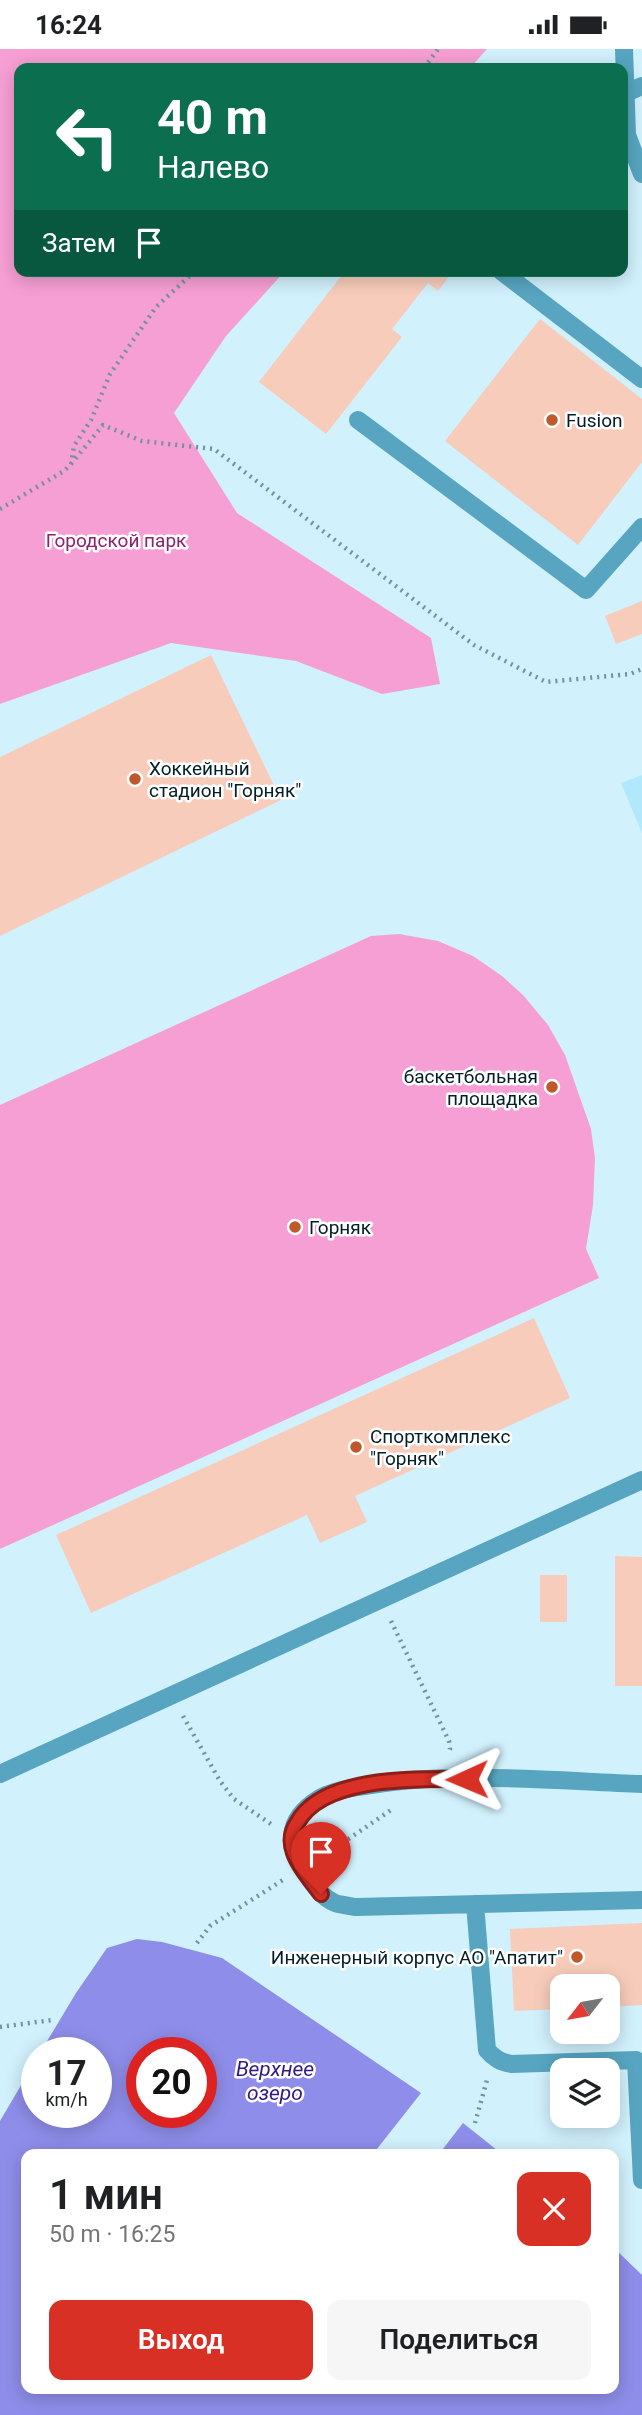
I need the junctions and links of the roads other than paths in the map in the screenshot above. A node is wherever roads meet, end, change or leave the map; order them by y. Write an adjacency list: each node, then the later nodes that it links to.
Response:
1 (628, 65): 2 (street)
2 (634, 89): 3 (street)
3 (628, 128)
4 (628, 138): 5 (street)
5 (642, 174)
6 (509, 277): 7 (street)
7 (642, 379)
8 (358, 420): 9 (street)
9 (642, 527)
10 (642, 1480): 11 (street)
11 (0, 1774)
12 (642, 1784): 14 (street)
13 (642, 1900): 14 (street)
14 (475, 1904): 15 (street)
15 (642, 2180)

